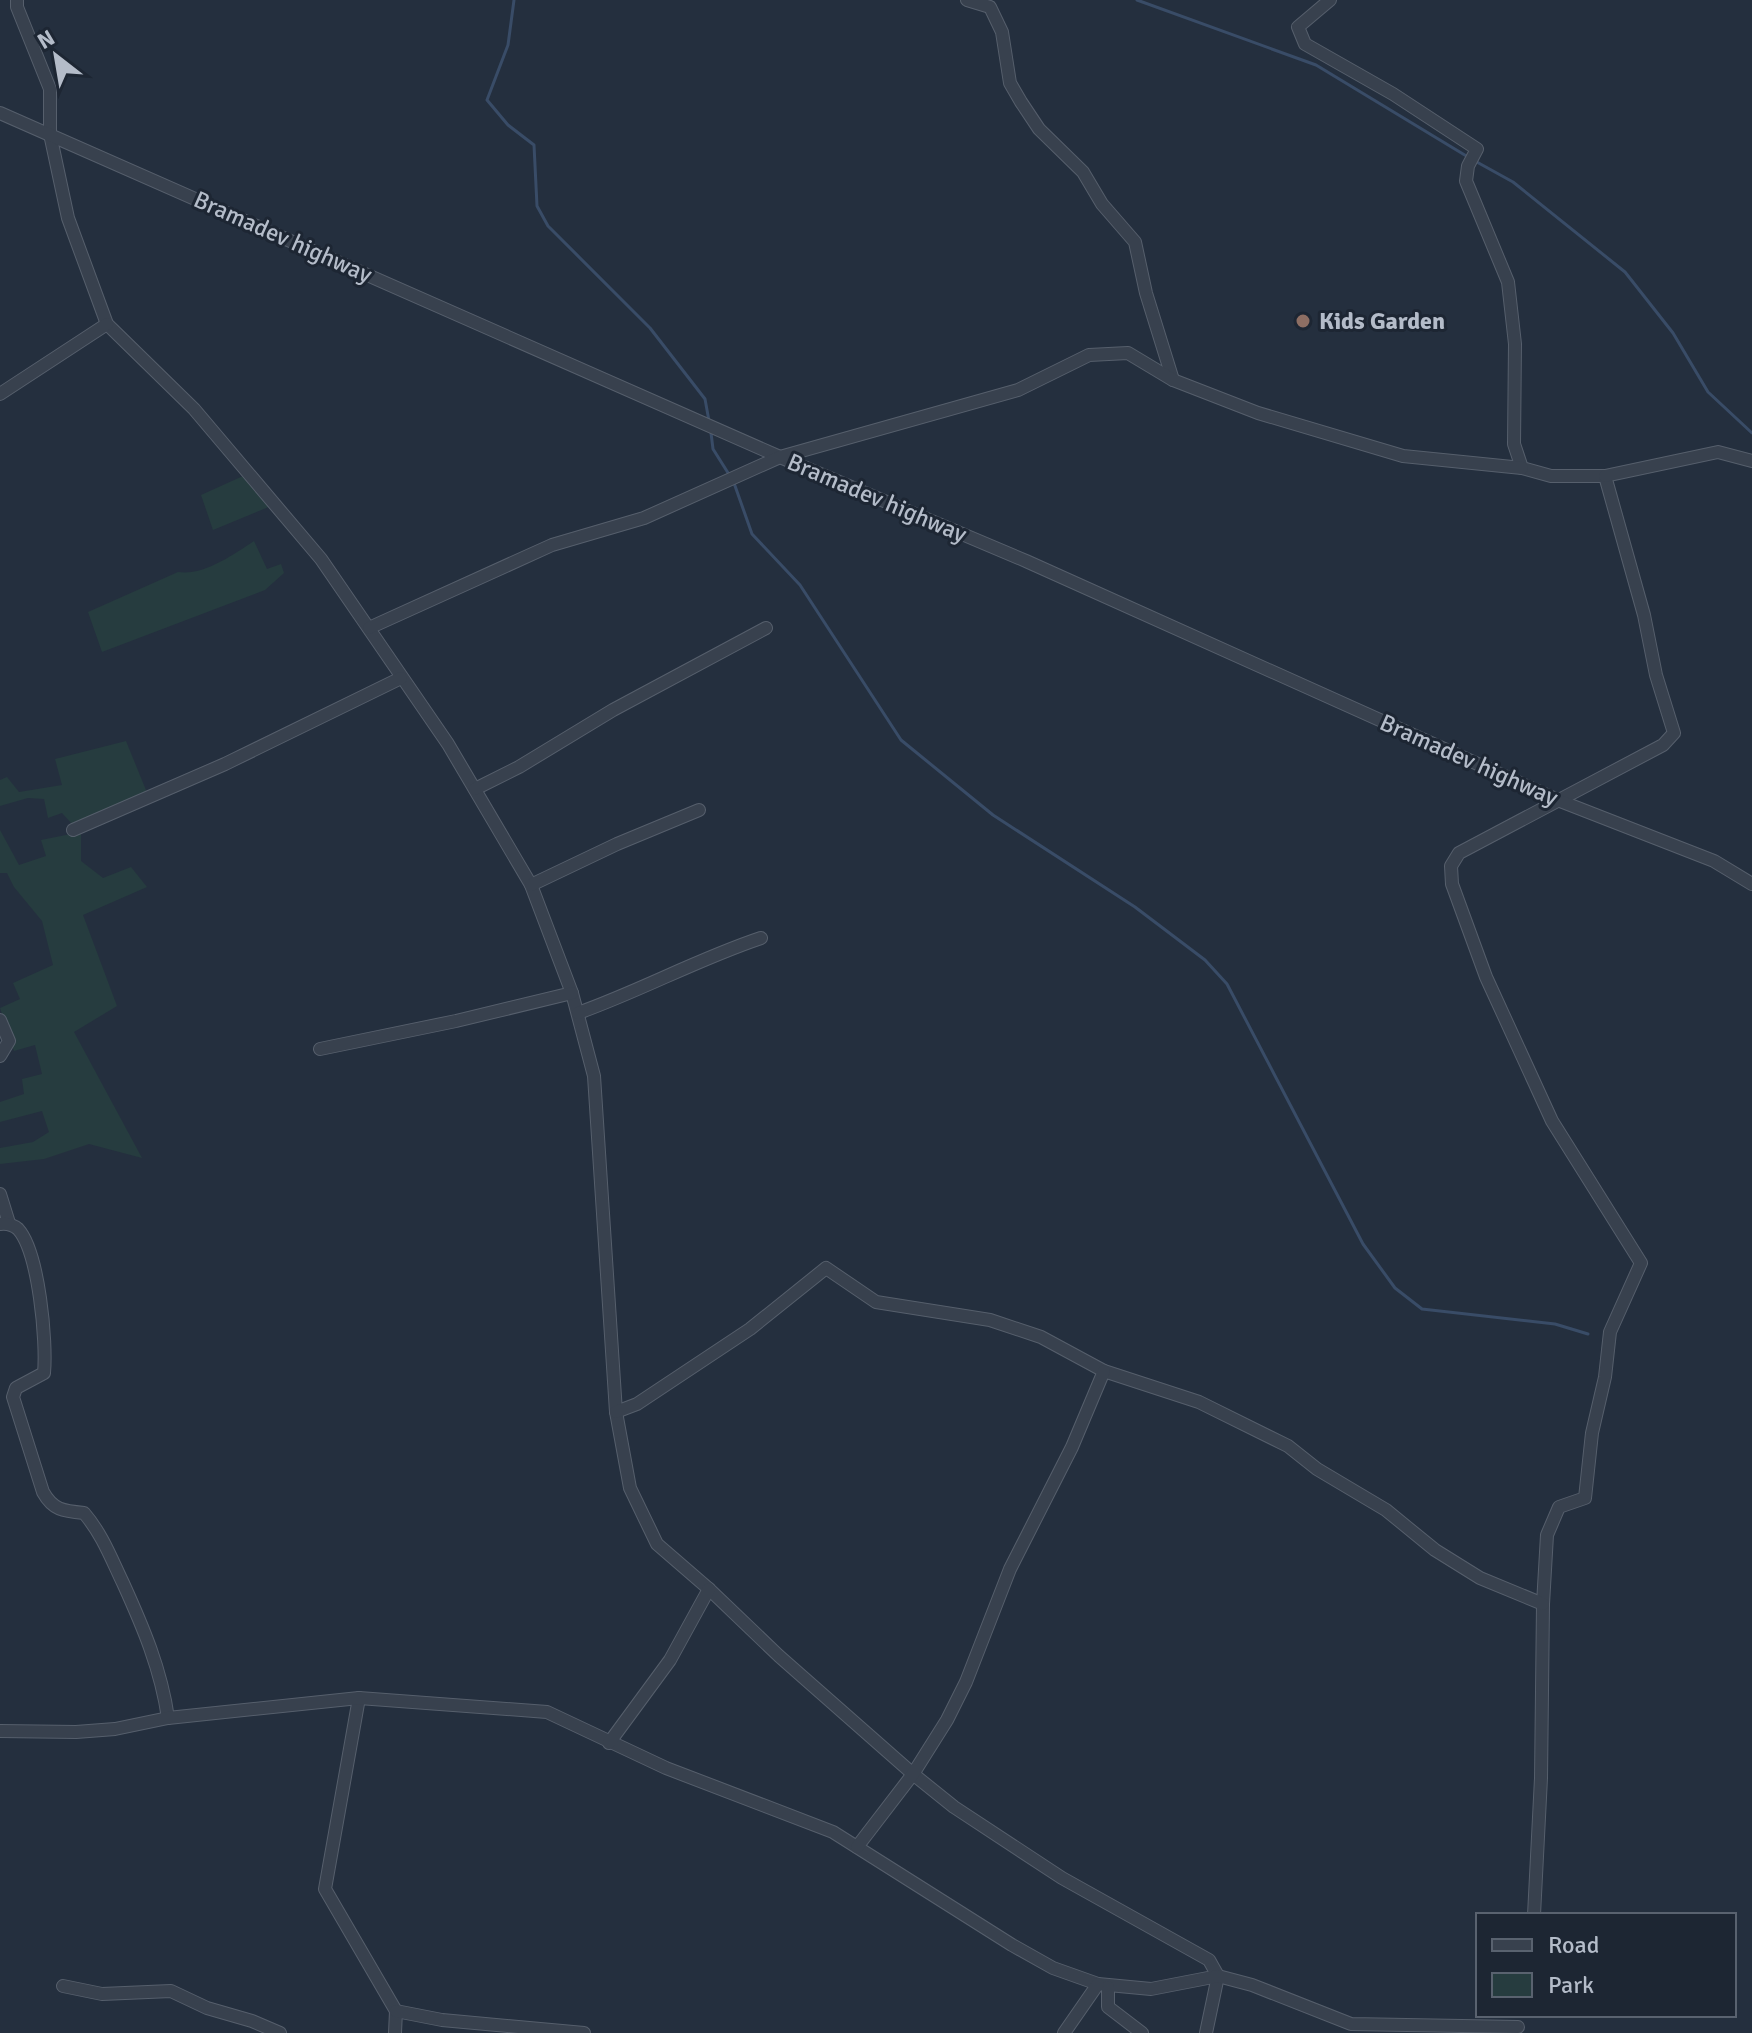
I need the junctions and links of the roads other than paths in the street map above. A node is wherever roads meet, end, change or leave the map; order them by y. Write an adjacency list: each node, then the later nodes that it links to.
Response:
1 (17, 0): 5 (street)
2 (967, 0): 7 (street)
3 (1330, 0): 11 (street)
4 (0, 113): 5 (street, Bramadev highway)
5 (50, 134): 6 (street); 9 (street, Bramadev highway)
6 (107, 324): 8 (street); 13 (street)
7 (1173, 380): 9 (street); 11 (street)
8 (0, 394)
9 (780, 457): 13 (street); 17 (street, Bramadev highway)
10 (1752, 461): 12 (street)
11 (1522, 468): 12 (street)
12 (1605, 476): 17 (street)
13 (369, 628): 15 (street)
14 (766, 628): 16 (street)
15 (401, 678): 16 (street); 19 (street)
16 (475, 789): 21 (street)
17 (1560, 801): 20 (street, Bramadev highway); 33 (street)
18 (699, 810): 21 (street)
19 (73, 830)
20 (1752, 884)
21 (531, 885): 23 (street)
22 (761, 938): 24 (street)
23 (572, 993): 24 (street); 26 (street)
24 (578, 1013): 31 (street)
25 (0, 1020): 27 (street)
26 (320, 1049)
27 (0, 1056)
28 (0, 1194): 29 (street)
29 (4, 1224): 35 (street)
30 (1104, 1371): 31 (street); 33 (street); 38 (street)
31 (616, 1412): 32 (street)
32 (709, 1589): 37 (street); 38 (street)
33 (1543, 1604): 40 (street)
34 (359, 1698): 35 (street); 37 (street); 44 (street)
35 (168, 1718): 36 (street)
36 (0, 1731)
37 (609, 1743): 39 (street)
38 (913, 1774): 39 (street); 41 (street)
39 (857, 1847): 42 (street)
40 (1534, 1913)
41 (1218, 1976): 42 (street); 45 (street); 51 (street)
42 (1103, 1985): 49 (street); 50 (street)
43 (63, 1986): 46 (street)
44 (396, 2011): 47 (street); 48 (street)
45 (1520, 2025)
46 (280, 2033)
47 (395, 2033)
48 (584, 2033)
49 (1064, 2033)
50 (1142, 2033)
51 (1206, 2033)

